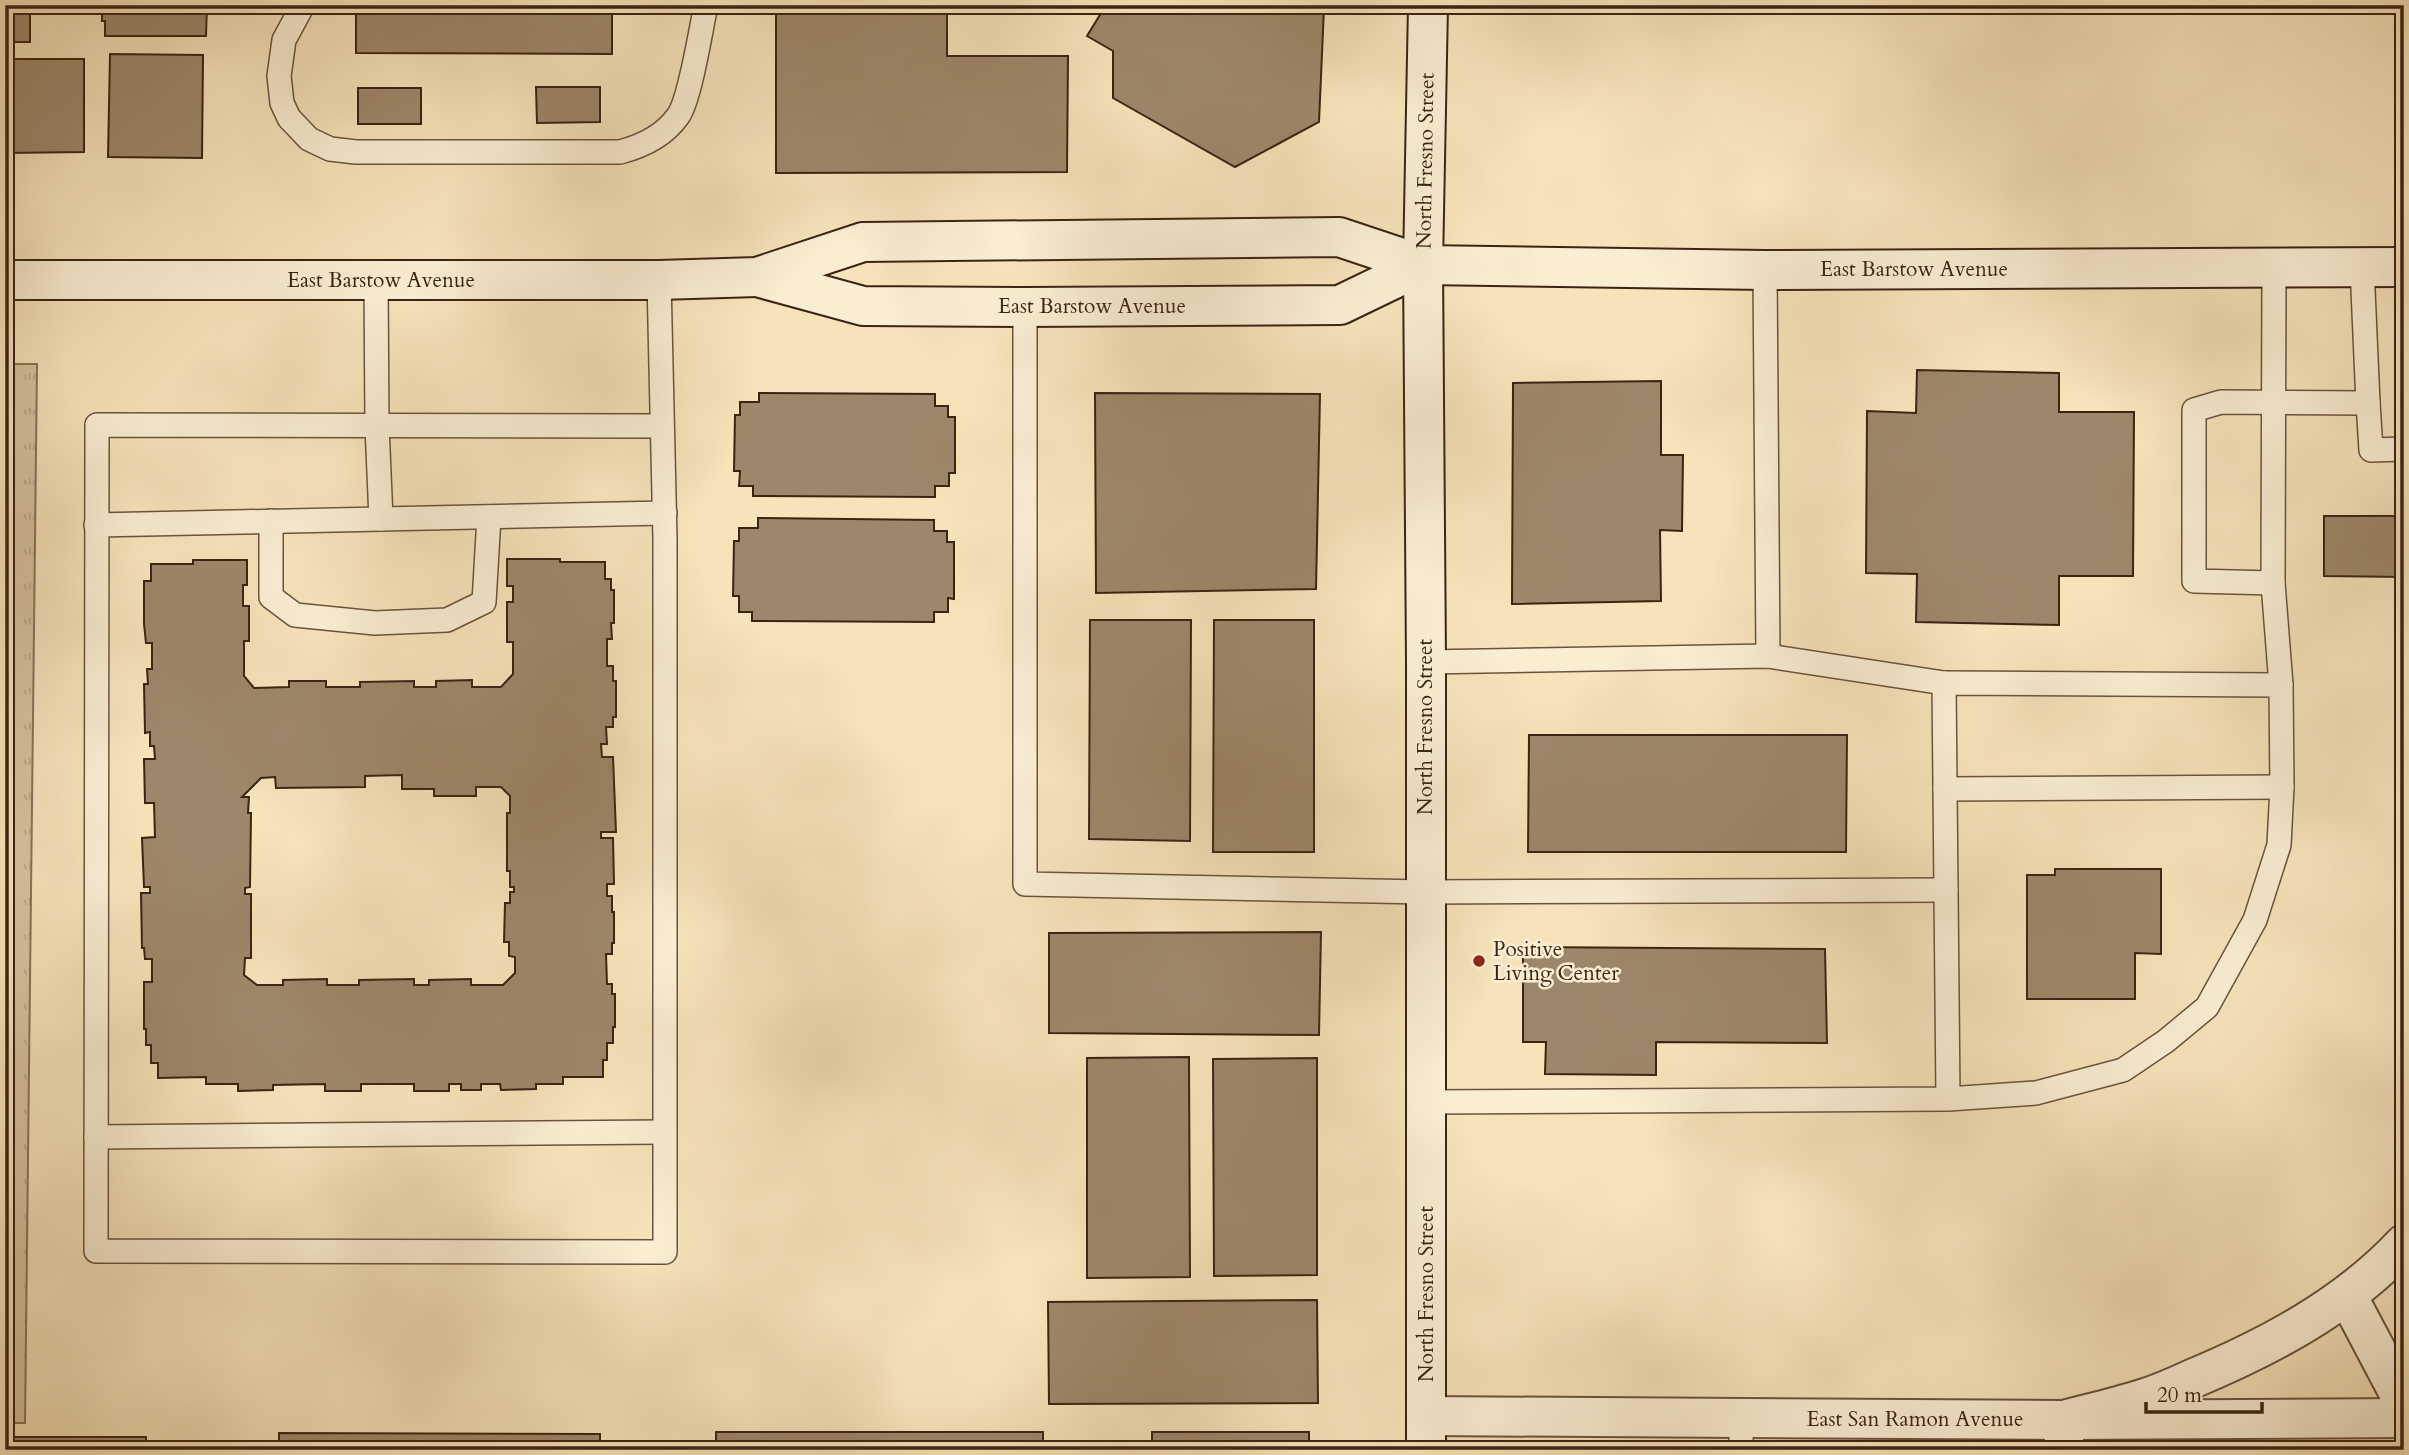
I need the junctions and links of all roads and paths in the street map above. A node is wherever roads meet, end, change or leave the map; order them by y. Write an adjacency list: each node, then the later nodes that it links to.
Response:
1 (303, 5): 2 (lane)
2 (706, 5)
3 (1428, 5): 4 (main road, North Fresno Street)
4 (1423, 265): 8 (main road, East Barstow Avenue); 9 (main road, East Barstow Avenue); 13 (main road, East Barstow Avenue); 26 (main road, North Fresno Street)
5 (2362, 267): 6 (main road, East Barstow Avenue); 7 (main road, East Barstow Avenue); 15 (lane)
6 (2404, 267)
7 (2274, 268): 8 (main road, East Barstow Avenue); 14 (lane)
8 (1765, 270): 25 (lane)
9 (757, 277): 12 (main road, East Barstow Avenue); 13 (main road, East Barstow Avenue)
10 (5, 279): 11 (main road, East Barstow Avenue)
11 (376, 280): 12 (main road, East Barstow Avenue); 16 (lane)
12 (659, 280): 17 (lane)
13 (1025, 307): 32 (lane)
14 (2274, 401): 15 (lane); 24 (lane); 24 (lane)
15 (2368, 403): 18 (lane)
16 (377, 426): 17 (lane); 21 (lane); 23 (lane)
17 (662, 426): 19 (lane)
18 (2404, 449)
19 (665, 513): 20 (lane); 35 (lane)
20 (489, 517): 21 (lane); 22 (lane)
21 (381, 519): 22 (lane)
22 (271, 521): 23 (lane)
23 (96, 525): 36 (lane)
24 (2273, 583): 28 (lane)
25 (1768, 656): 26 (lane); 27 (lane)
26 (1426, 662): 32 (main road, North Fresno Street)
27 (1944, 683): 28 (lane); 30 (lane)
28 (2281, 685): 29 (lane)
29 (2282, 787): 30 (lane); 33 (lane)
30 (1945, 789): 31 (lane)
31 (1946, 891): 32 (lane); 33 (lane)
32 (1424, 892): 34 (main road, North Fresno Street)
33 (1948, 1099): 34 (lane)
34 (1426, 1102): 41 (main road, North Fresno Street)
35 (664, 1132): 36 (lane); 36 (lane)
36 (96, 1136)
37 (2404, 1244): 38 (main road)
38 (2347, 1295): 39 (main road); 43 (main road)
39 (2404, 1403)
40 (2404, 1418): 43 (main road, East San Ramon Avenue)
41 (1426, 1433): 42 (main road, East San Ramon Avenue)
42 (1741, 1434): 43 (main road, East San Ramon Avenue)
43 (2064, 1435)

